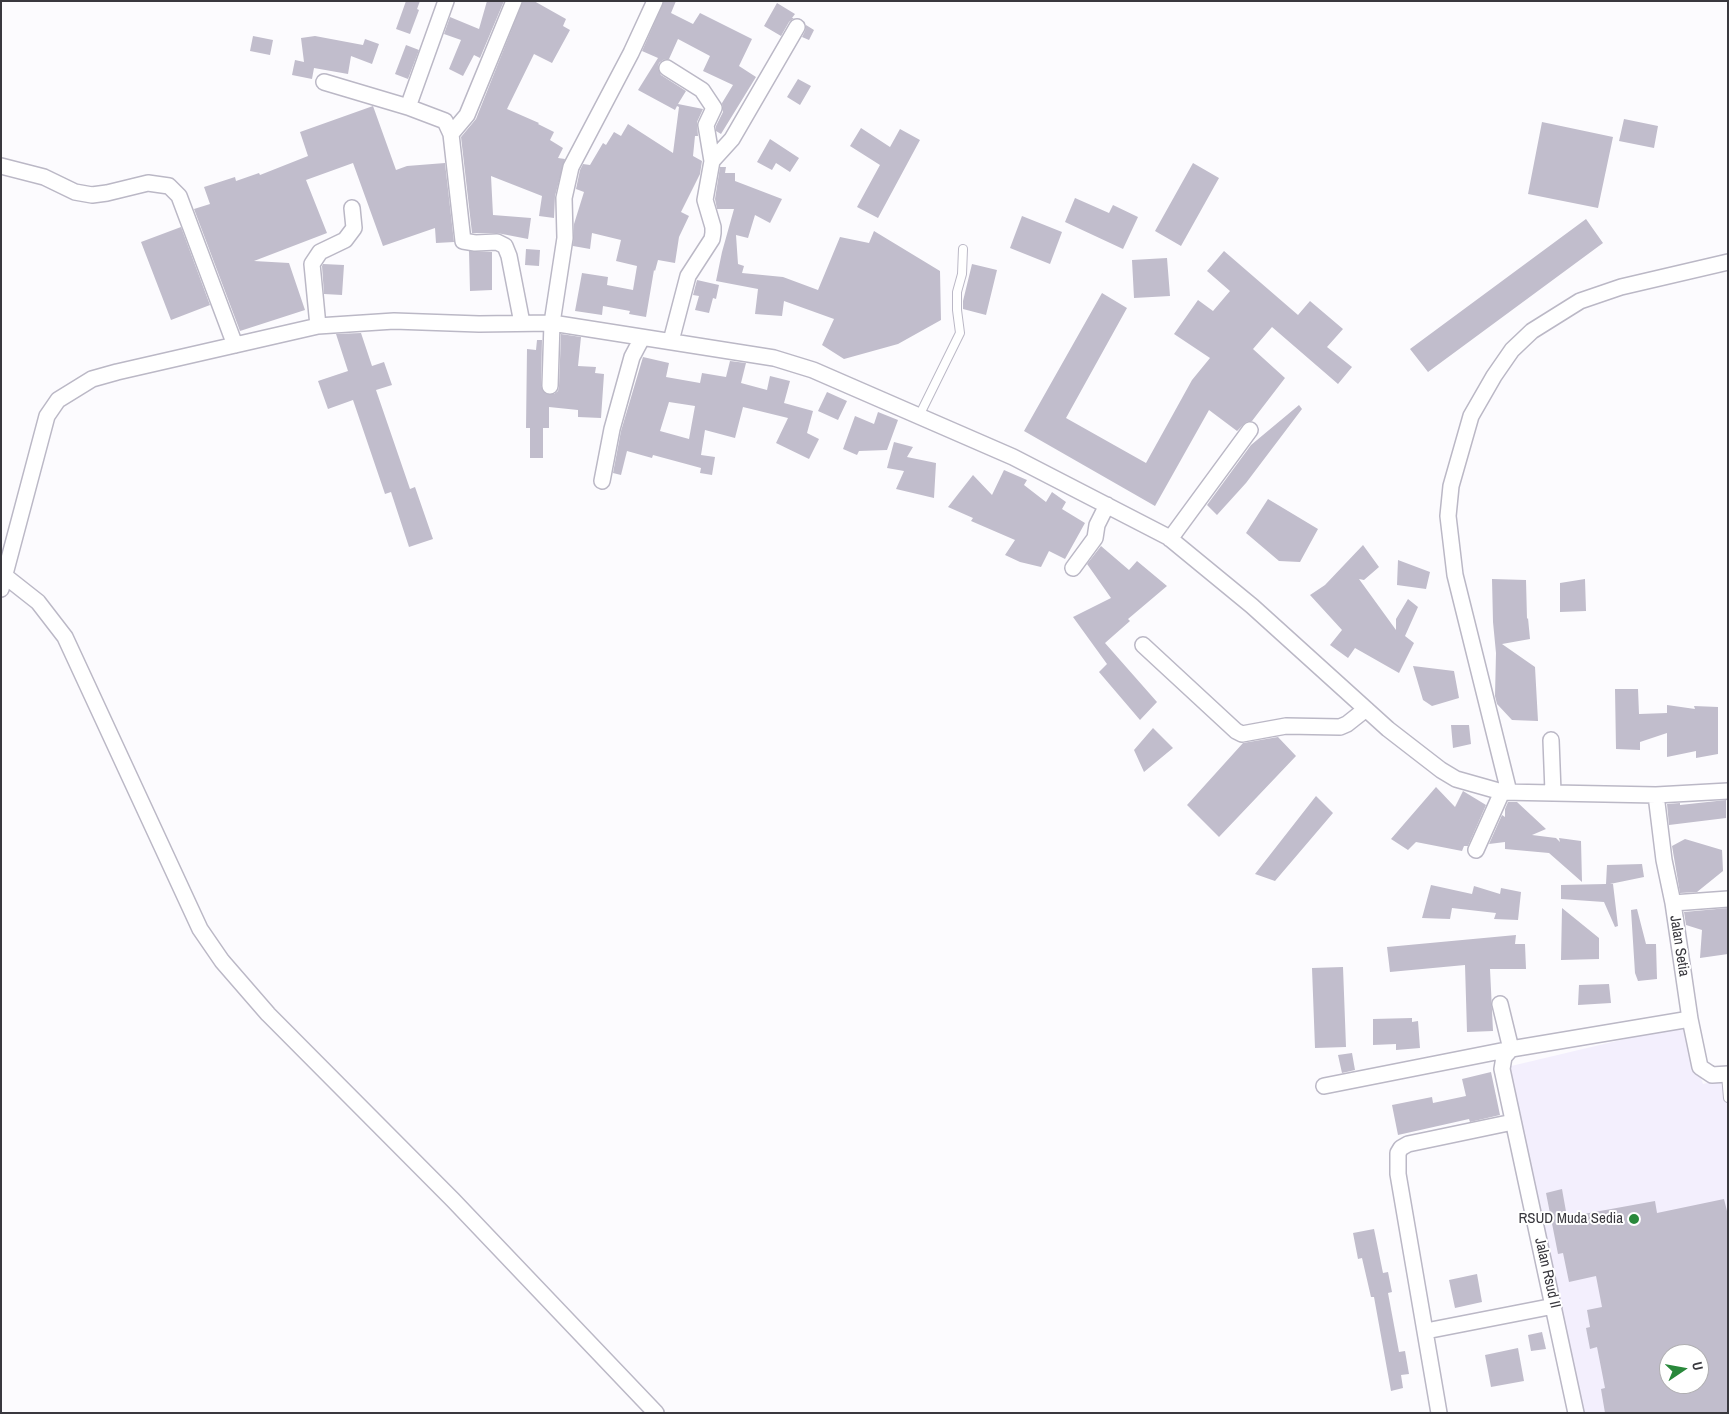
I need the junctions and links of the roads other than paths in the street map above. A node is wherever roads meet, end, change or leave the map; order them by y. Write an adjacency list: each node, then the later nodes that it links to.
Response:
1 (446, 1): 7 (street)
2 (514, 1): 8 (street)
3 (656, 1): 15 (street)
4 (797, 27): 9 (street)
5 (667, 68): 9 (street)
6 (324, 82): 7 (street)
7 (408, 107): 8 (street)
8 (451, 134): 14 (street)
9 (712, 161): 18 (street)
10 (1, 166): 19 (street)
11 (352, 208): 16 (street)
12 (963, 248): 21 (lane)
13 (1728, 262): 32 (street)
14 (522, 323): 15 (street); 16 (street)
15 (552, 323): 17 (street); 20 (street)
16 (318, 326): 19 (street)
17 (642, 338): 18 (street); 23 (street)
18 (671, 341): 21 (street)
19 (235, 345): 27 (street)
20 (550, 386)
21 (918, 416): 24 (street)
22 (1250, 430): 25 (street)
23 (602, 481)
24 (1107, 505): 25 (street); 26 (street)
25 (1170, 539): 29 (street)
26 (1073, 568)
27 (3, 582): 47 (street)
28 (1143, 645): 29 (street)
29 (1366, 709): 32 (street)
30 (1551, 740): 33 (street)
31 (1728, 791): 34 (street)
32 (1505, 792): 33 (street); 35 (street)
33 (1553, 792): 34 (street)
34 (1656, 795): 37 (street, Jalan Setia)
35 (1476, 850)
36 (1728, 899): 37 (street)
37 (1673, 903): 39 (street, Jalan Setia)
38 (1500, 1004): 40 (street)
39 (1690, 1019): 40 (street); 41 (street, Jalan Setia)
40 (1511, 1049): 42 (street); 44 (street, Jalan Rsud II)
41 (1727, 1074): 43 (lane)
42 (1324, 1086)
43 (1728, 1098)
44 (1513, 1122): 45 (street, Jalan Rsud II); 46 (street)
45 (1554, 1306): 46 (street); 49 (street, Jalan Rsud II)
46 (1426, 1331): 48 (street)
47 (656, 1413)
48 (1439, 1413)
49 (1576, 1413)

